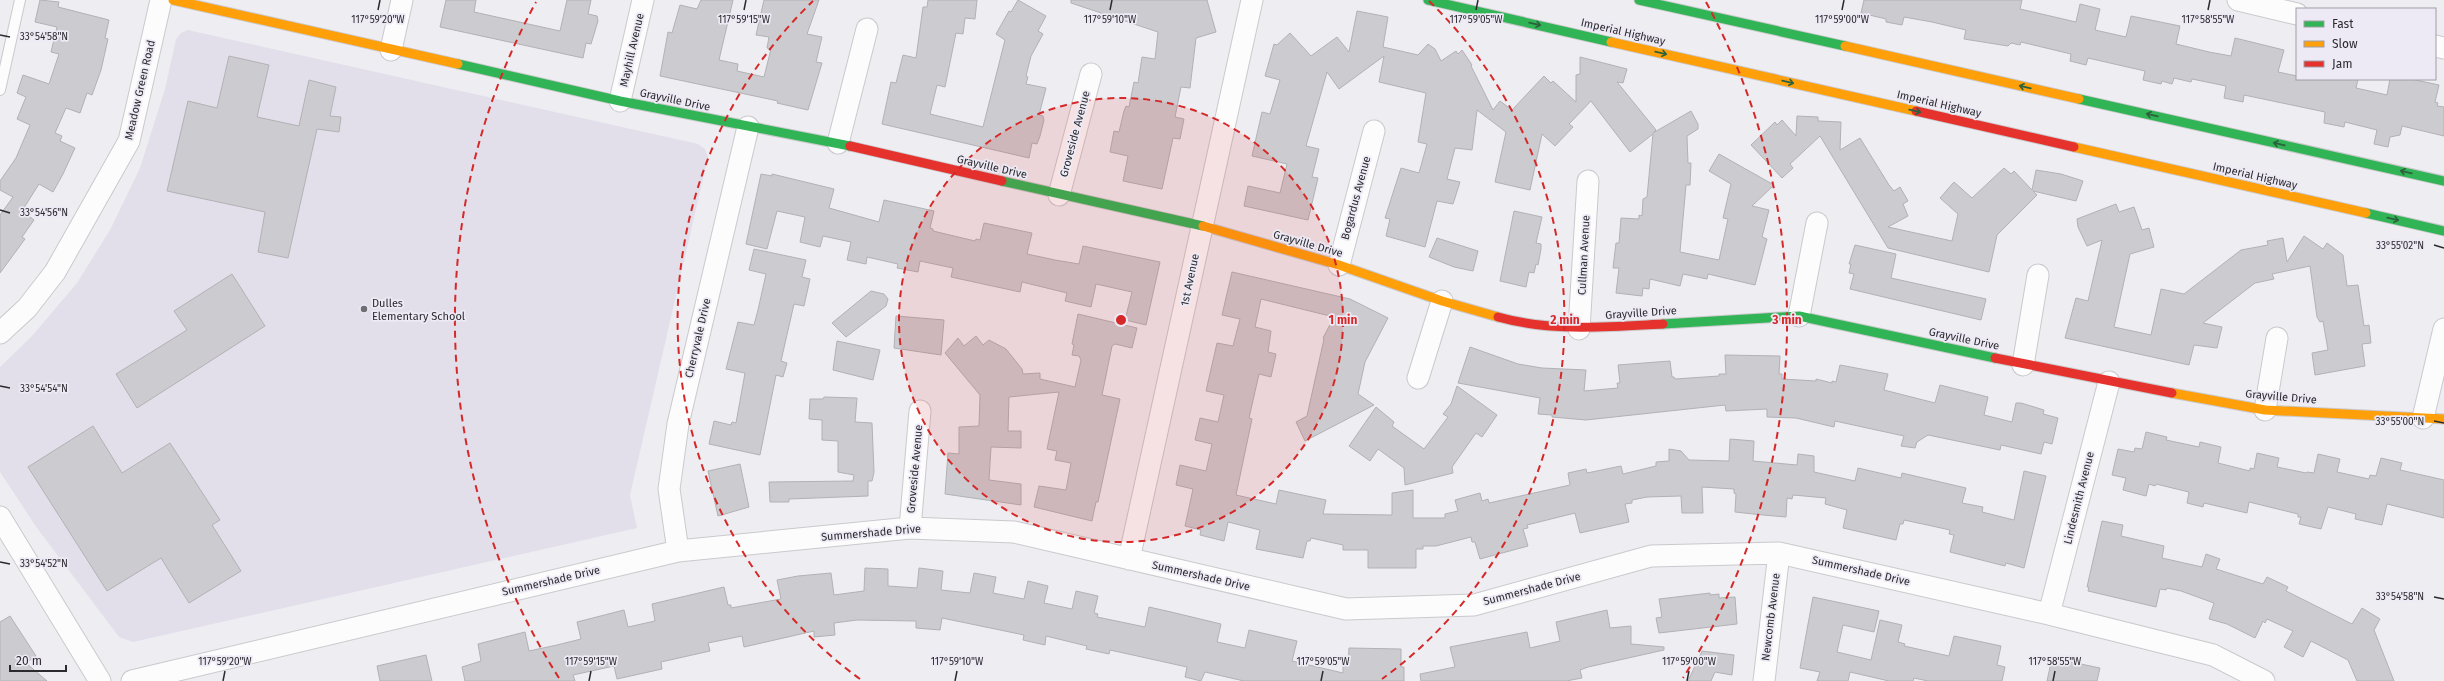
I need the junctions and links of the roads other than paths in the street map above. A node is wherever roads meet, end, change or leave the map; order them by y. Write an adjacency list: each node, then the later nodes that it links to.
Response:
1 (20, 0): 14 (lane)
2 (161, 0): 31 (street, Meadow Green Road)
3 (173, 0): 12 (street, Grayville Drive)
4 (402, 0): 12 (street)
5 (643, 0): 15 (street, Mayhill Avenue)
6 (1252, 0): 23 (street, 1st Avenue)
7 (1428, 0): 24 (street, Imperial Highway, one-way to 24)
8 (1639, 0): 20 (street, one-way to 8)
9 (2238, 0): 10 (street)
10 (2296, 14)
11 (867, 29): 18 (street)
12 (391, 50): 15 (street, Grayville Drive)
13 (1091, 74): 21 (street, Groveside Avenue)
14 (0, 90)
15 (620, 101): 16 (street, Grayville Drive)
16 (748, 127): 18 (street, Grayville Drive); 42 (street, Cherryvale Drive)
17 (1374, 131): 25 (street, Bogardus Avenue)
18 (838, 143): 21 (street, Grayville Drive)
19 (1588, 180): 29 (street, Cullman Avenue)
20 (2444, 181)
21 (1059, 195): 23 (street, Grayville Drive)
22 (1817, 222): 28 (street)
23 (1202, 226): 25 (street, Grayville Drive); 44 (street, 1st Avenue)
24 (2444, 230)
25 (1339, 265): 27 (street, Grayville Drive)
26 (2038, 274): 33 (street)
27 (1442, 301): 29 (street, Grayville Drive); 34 (street)
28 (1800, 316): 29 (street, Grayville Drive); 33 (street, Grayville Drive)
29 (1579, 329)
30 (2444, 329): 38 (street)
31 (0, 333)
32 (2277, 338): 36 (street)
33 (2023, 365): 35 (street, Grayville Drive)
34 (1418, 378)
35 (2108, 382): 36 (street, Grayville Drive); 45 (street, Lindesmith Avenue)
36 (2264, 410): 38 (street, Grayville Drive)
37 (920, 411): 41 (street, Groveside Avenue)
38 (2423, 418): 39 (street, Grayville Drive)
39 (2444, 419)
40 (0, 517): 46 (street)
41 (910, 528): 42 (street, Summershade Drive); 44 (street, Summershade Drive)
42 (678, 551): 47 (street, Summershade Drive)
43 (1779, 553): 44 (street, Summershade Drive); 45 (street, Summershade Drive); 48 (street, Newcomb Avenue)
44 (1129, 559)
45 (2049, 614): 49 (street, Summershade Drive)
46 (100, 681)
47 (132, 681)
48 (1764, 681)
49 (2264, 681)

